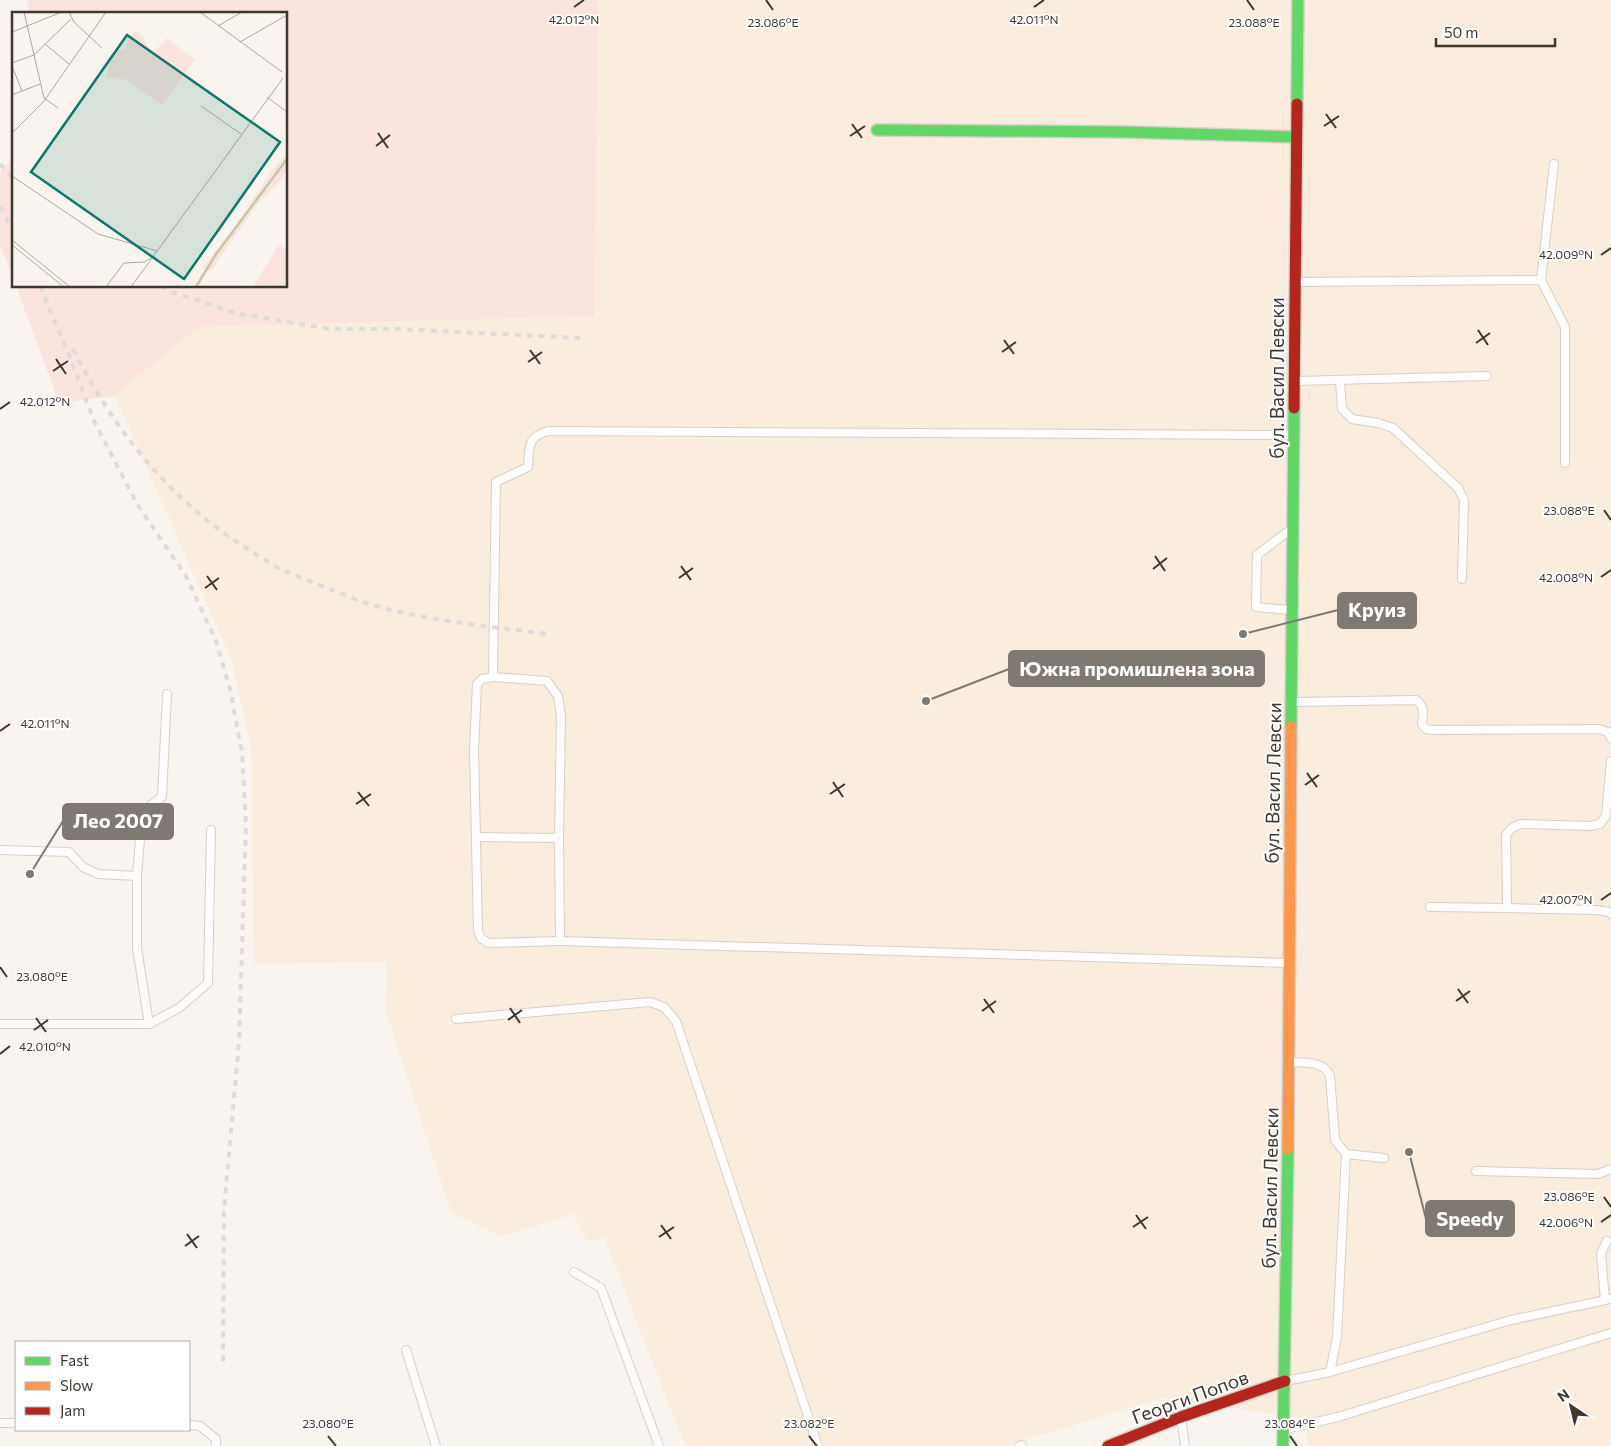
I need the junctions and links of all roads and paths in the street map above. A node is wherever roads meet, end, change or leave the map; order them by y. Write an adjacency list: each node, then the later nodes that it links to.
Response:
1 (1298, 0): 3 (street, бул. Васил Левски)
2 (877, 130): 3 (street)
3 (1296, 137): 6 (street, бул. Васил Левски)
4 (1554, 164): 5 (lane)
5 (1541, 280): 6 (lane); 11 (lane)
6 (1295, 282): 8 (street, бул. Васил Левски)
7 (1487, 376): 9 (lane)
8 (1294, 381): 9 (lane); 10 (street, бул. Васил Левски)
9 (1340, 381): 13 (lane)
10 (1294, 435): 12 (street, бул. Васил Левски); 15 (lane)
11 (1565, 463)
12 (1293, 527): 14 (street, бул. Васил Левски); 14 (lane)
13 (1462, 579)
14 (1292, 610): 17 (street, бул. Васил Левски)
15 (493, 676): 21 (lane); 22 (lane)
16 (167, 694): 24 (lane)
17 (1292, 702): 18 (lane); 29 (street, бул. Васил Левски)
18 (1611, 738)
19 (1611, 761): 26 (lane)
20 (211, 830): 32 (lane)
21 (477, 837): 22 (lane); 28 (lane)
22 (559, 838): 28 (lane)
23 (0, 850): 24 (lane)
24 (137, 876): 32 (lane)
25 (1430, 907): 26 (lane)
26 (1507, 908): 27 (lane)
27 (1611, 914)
28 (560, 941): 29 (lane)
29 (1289, 963): 33 (street, бул. Васил Левски)
30 (456, 1019): 53 (lane)
31 (0, 1024): 32 (lane)
32 (149, 1024)
33 (1289, 1061): 34 (lane); 44 (street, бул. Васил Левски)
34 (1346, 1154): 35 (lane); 43 (lane)
35 (1384, 1158)
36 (1611, 1169): 37 (lane)
37 (1476, 1171)
38 (1606, 1241): 40 (lane)
39 (574, 1272): 52 (lane)
40 (1608, 1299): 43 (lane)
41 (1611, 1333): 49 (lane)
42 (406, 1350): 51 (lane)
43 (1330, 1372): 44 (lane)
44 (1285, 1381): 45 (street, Георги Попов); 49 (street, бул. Васил Левски)
45 (1181, 1417): 54 (street, Георги Попов); 55 (lane)
46 (0, 1423): 47 (lane)
47 (15, 1423)
48 (190, 1425): 50 (lane)
49 (1284, 1429): 56 (street, бул. Васил Левски)
50 (216, 1446)
51 (436, 1446)
52 (659, 1446)
53 (818, 1446)
54 (1108, 1446)
55 (1185, 1446)
56 (1283, 1446)

